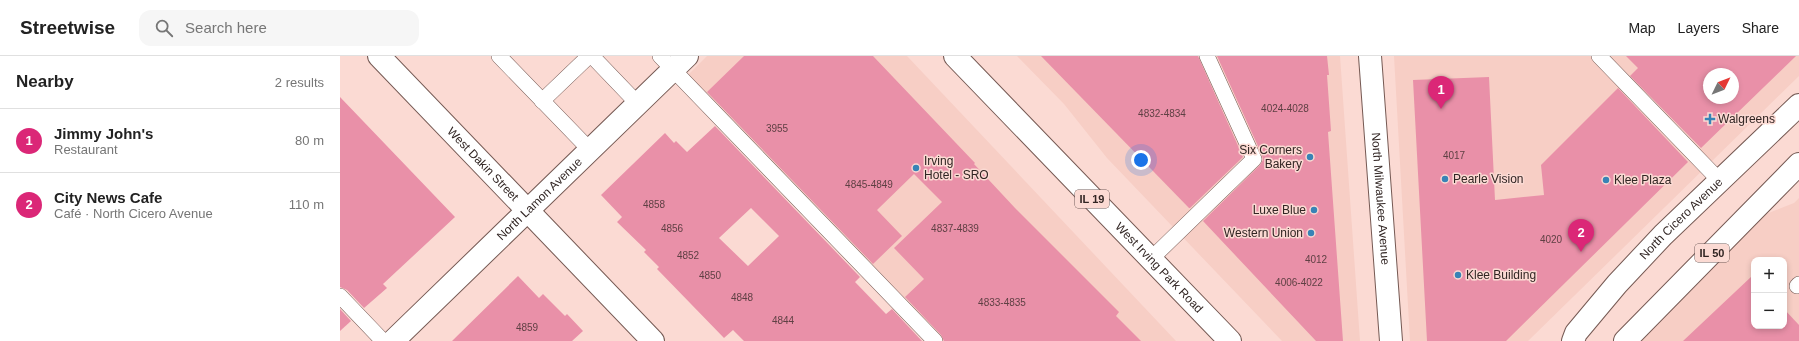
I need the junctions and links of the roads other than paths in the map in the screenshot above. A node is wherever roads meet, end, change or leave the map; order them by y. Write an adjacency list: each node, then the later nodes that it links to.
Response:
1 (379, 56): 15 (main road, West Dakin Street)
2 (499, 56): 9 (lane)
3 (591, 56): 9 (lane); 10 (lane)
4 (955, 56): 16 (main road, West Irving Park Road / IL 19)
5 (1207, 56): 16 (lane)
6 (1370, 56): 23 (main road, North Milwaukee Avenue)
7 (1599, 56): 14 (lane)
8 (673, 60): 10 (main road, North Lamon Avenue); 21 (lane)
9 (542, 101): 12 (lane)
10 (638, 104): 12 (main road, North Lamon Avenue)
11 (1799, 105): 14 (main road, North Cicero Avenue)
12 (590, 150): 15 (main road, North Lamon Avenue)
13 (1799, 164): 25 (main road, IL 50)
14 (1719, 180): 24 (main road, North Cicero Avenue)
15 (528, 210): 19 (main road, North Lamon Avenue); 20 (main road, West Dakin Street)
16 (1150, 259): 22 (main road, West Irving Park Road / IL 19)
17 (340, 296): 18 (lane)
18 (383, 341)
19 (393, 341)
20 (653, 341)
21 (935, 341)
22 (1230, 341)
23 (1391, 341)
24 (1573, 341)
25 (1625, 341)

